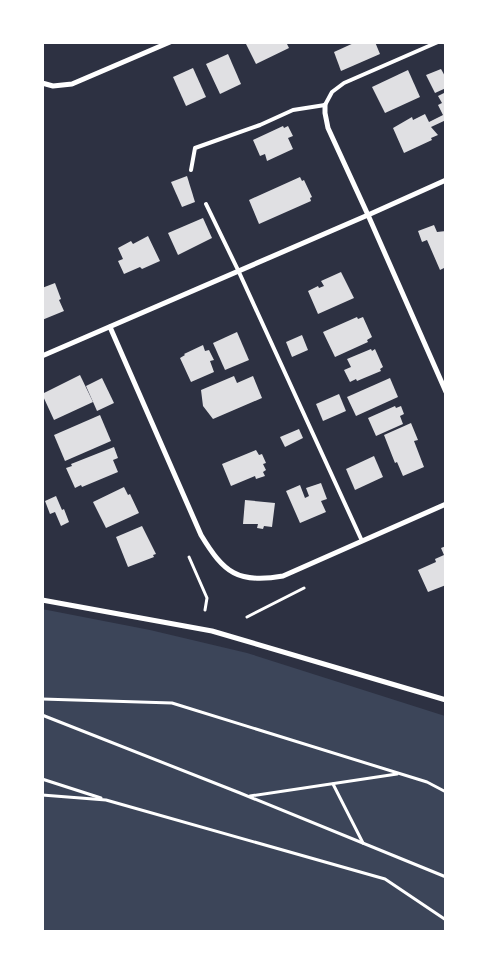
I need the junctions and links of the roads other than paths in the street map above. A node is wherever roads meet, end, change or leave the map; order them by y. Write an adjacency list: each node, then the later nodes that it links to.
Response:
1 (170, 42): 3 (street)
2 (438, 42): 4 (lane)
3 (42, 83)
4 (326, 105): 5 (lane); 8 (street)
5 (192, 170)
6 (446, 180): 8 (street)
7 (206, 204): 9 (lane)
8 (368, 215): 9 (street); 12 (street)
9 (238, 270): 10 (street); 14 (lane)
10 (110, 327): 11 (street); 14 (street)
11 (42, 356)
12 (446, 392)
13 (446, 504): 14 (street)
14 (362, 541)
15 (42, 600): 16 (street)
16 (446, 700)

